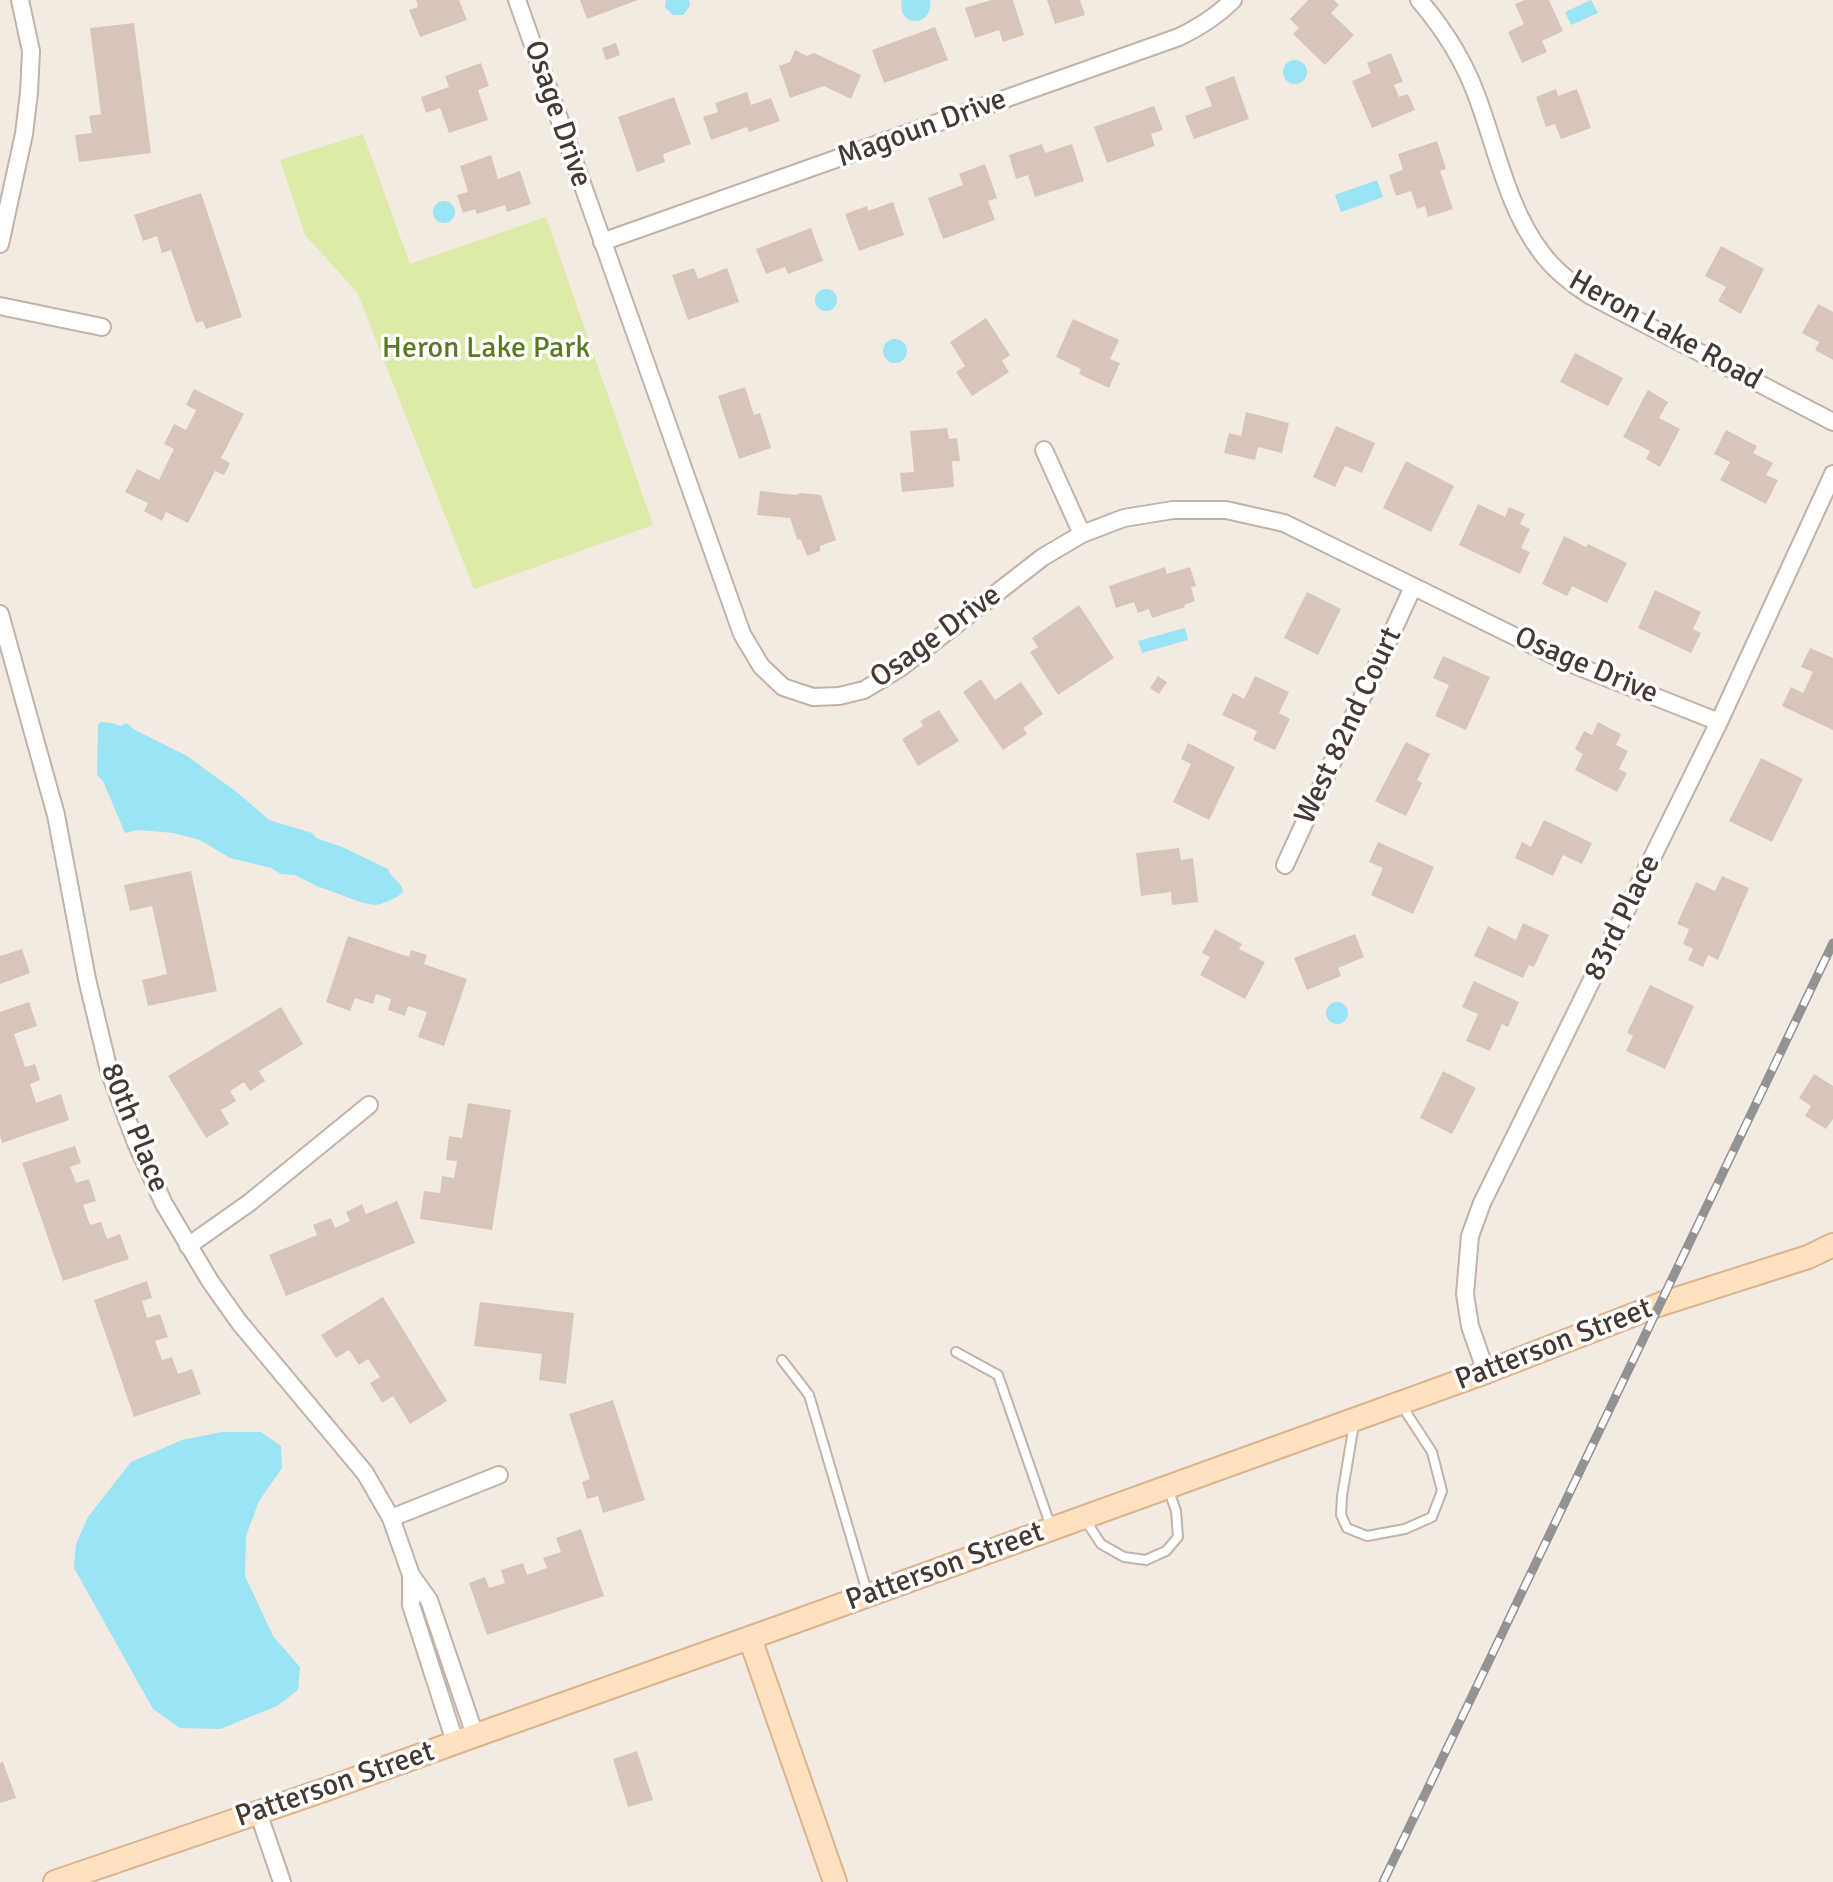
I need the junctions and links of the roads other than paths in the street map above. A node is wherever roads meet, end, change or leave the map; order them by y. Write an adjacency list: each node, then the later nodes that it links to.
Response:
1 (20, 0): 6 (street)
2 (517, 0): 5 (street, Osage Drive)
3 (1233, 0): 5 (street, Magoun Drive)
4 (1419, 0): 9 (street, Heron Lake Road)
5 (602, 242): 12 (street, Osage Drive)
6 (0, 244)
7 (0, 306): 8 (street)
8 (102, 327)
9 (1833, 422)
10 (1044, 450): 12 (street)
11 (1833, 474): 15 (street, 83rd Place)
12 (1082, 534): 13 (street, Osage Drive)
13 (1413, 587): 15 (street, Osage Drive); 16 (street, West 82nd Court)
14 (0, 614): 19 (street, 80th Place)
15 (1719, 722): 22 (street, 83rd Place)
16 (1285, 865)
17 (369, 1105): 19 (street)
18 (1833, 1245): 22 (street, Patterson Street)
19 (188, 1246): 28 (street, 80th Place)
20 (956, 1352): 29 (lane)
21 (782, 1360): 30 (lane)
22 (1486, 1372): 23 (street, Patterson Street)
23 (1400, 1403): 24 (street, Patterson Street); 24 (lane)
24 (1355, 1419): 26 (street, Patterson Street)
25 (499, 1475): 28 (street)
26 (1167, 1487): 27 (street, Patterson Street); 27 (lane)
27 (1083, 1517): 29 (street, Patterson Street)
28 (391, 1518): 32 (street, 80th Place)
29 (1051, 1528): 30 (street, Patterson Street)
30 (868, 1596): 31 (street, Patterson Street)
31 (750, 1638): 32 (street, Patterson Street); 36 (street)
32 (465, 1738): 33 (street, Patterson Street)
33 (258, 1812): 34 (street, Patterson Street); 35 (street)
34 (55, 1882)
35 (282, 1882)
36 (835, 1882)

